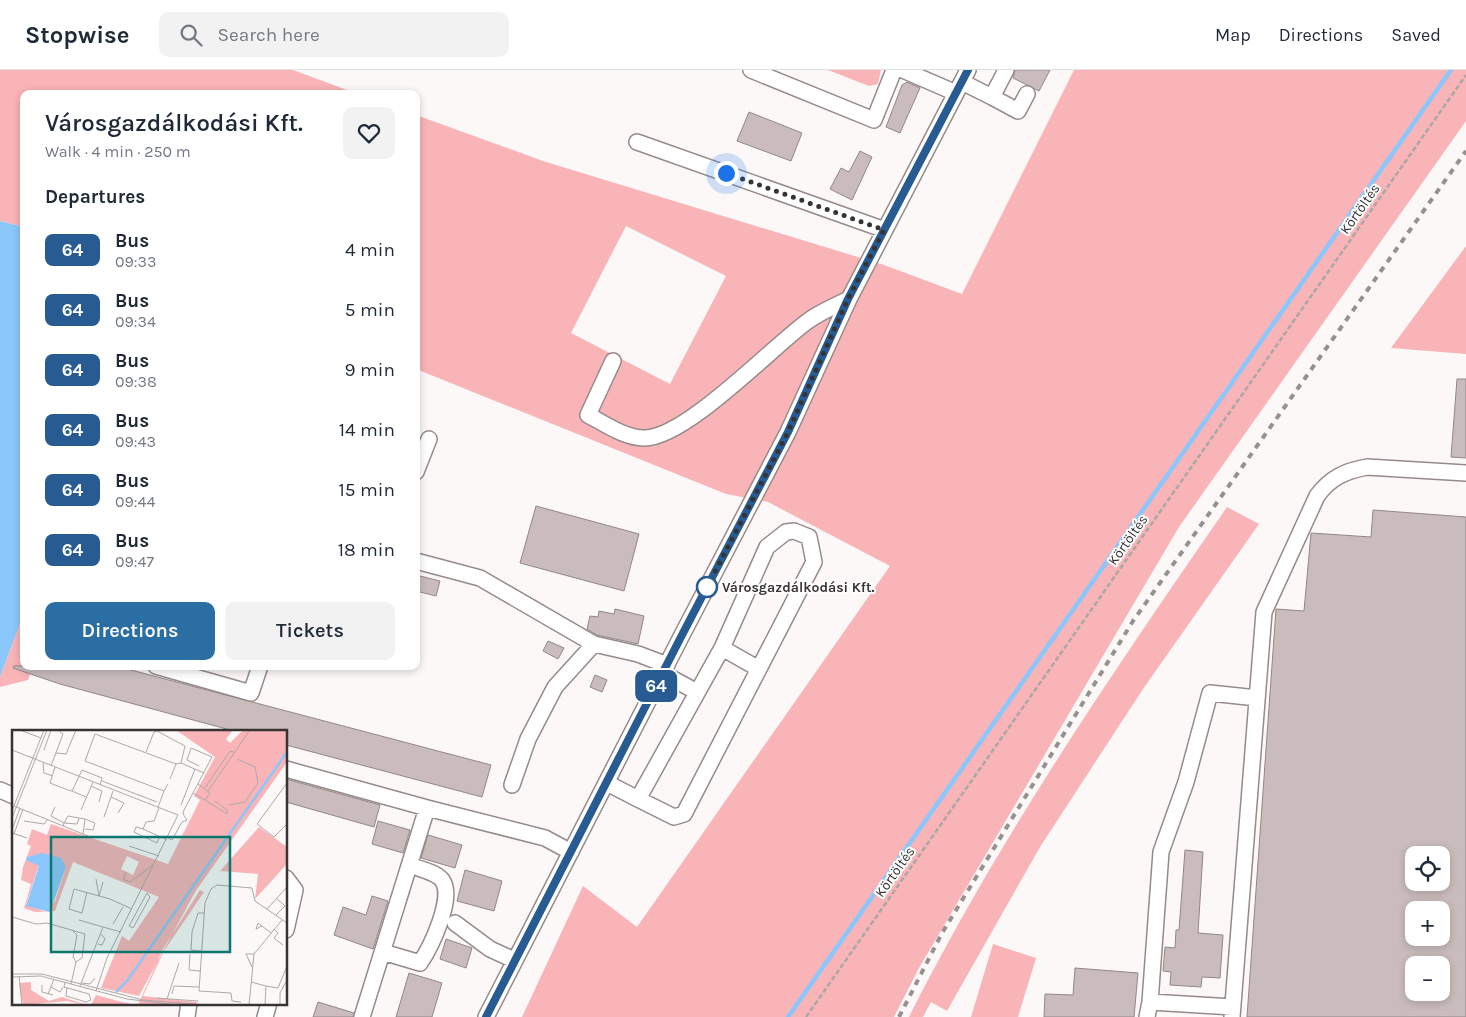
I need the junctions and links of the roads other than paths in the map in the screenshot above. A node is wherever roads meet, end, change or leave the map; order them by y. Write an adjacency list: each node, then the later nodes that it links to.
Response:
1 (894, 70): 4 (street)
2 (903, 70): 5 (street)
3 (1006, 70): 7 (street)
4 (755, 71)
5 (962, 82): 7 (street); 9 (street)
6 (1027, 94): 7 (street)
7 (992, 97)
8 (638, 142): 9 (street)
9 (884, 230): 10 (street)
10 (848, 299): 11 (street); 18 (street)
11 (613, 360)
12 (429, 439): 13 (street)
13 (420, 462)
14 (1466, 473): 23 (street)
15 (420, 562): 16 (street)
16 (594, 644): 18 (street); 26 (street)
17 (722, 648): 19 (street); 19 (street); 22 (street)
18 (664, 669): 22 (street); 25 (street)
19 (759, 669): 29 (street)
20 (170, 670): 21 (street)
21 (259, 670)
22 (697, 692): 29 (street)
23 (1257, 698): 40 (street); 41 (street)
24 (288, 770): 30 (street)
25 (607, 783): 29 (street); 31 (street)
26 (512, 785)
27 (0, 790): 28 (street)
28 (12, 795)
29 (638, 799)
30 (427, 808): 31 (street); 32 (street)
31 (571, 852): 37 (street)
32 (410, 865): 36 (street); 36 (street)
33 (288, 881): 34 (street)
34 (288, 920)
35 (455, 923): 37 (street)
36 (383, 952): 44 (street)
37 (514, 960): 45 (street)
38 (189, 1004): 42 (street)
39 (269, 1004): 43 (street)
40 (1148, 1010): 41 (street)
41 (1232, 1012)
42 (187, 1017)
43 (265, 1017)
44 (362, 1017)
45 (486, 1017)

